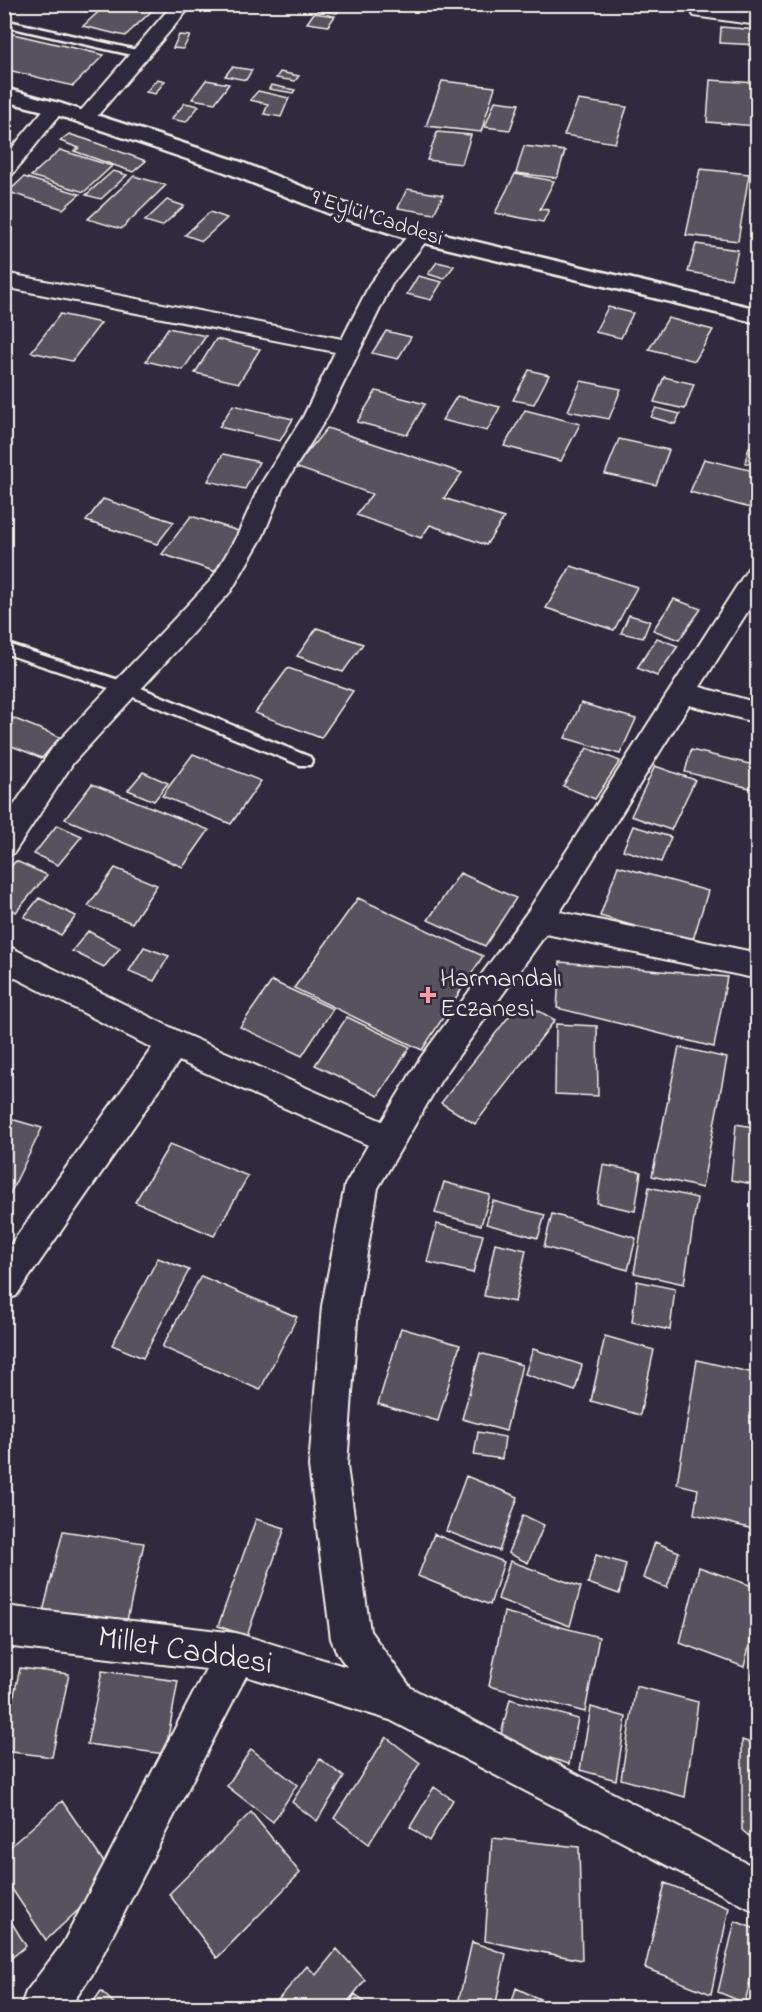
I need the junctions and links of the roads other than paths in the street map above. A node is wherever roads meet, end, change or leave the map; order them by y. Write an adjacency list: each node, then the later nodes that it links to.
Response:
1 (184, 4): 5 (street)
2 (703, 4): 3 (street)
3 (758, 19)
4 (4, 22): 5 (lane)
5 (141, 54): 8 (street)
6 (4, 94): 7 (main road, 9 Eylül Caddesi)
7 (55, 108): 8 (main road, 9 Eylül Caddesi); 9 (street)
8 (85, 118): 10 (main road, 9 Eylül Caddesi)
9 (4, 172)
10 (420, 235): 12 (main road, 9 Eylül Caddesi); 13 (street)
11 (4, 280): 13 (street)
12 (758, 316)
13 (349, 348): 16 (street)
14 (758, 573): 17 (street)
15 (4, 648): 16 (lane)
16 (126, 688): 19 (lane); 20 (street)
17 (683, 693): 18 (street); 21 (street)
18 (758, 712)
19 (305, 761)
20 (4, 845)
21 (538, 920): 23 (street); 25 (street)
22 (4, 957): 24 (street)
23 (758, 966)
24 (173, 1044): 25 (street); 26 (street)
25 (389, 1139): 29 (street)
26 (4, 1284)
27 (4, 1626): 28 (street, Millet Caddesi)
28 (236, 1653): 29 (street, Millet Caddesi); 31 (street)
29 (397, 1702): 30 (street, Millet Caddesi)
30 (758, 1892)
31 (42, 2007)

